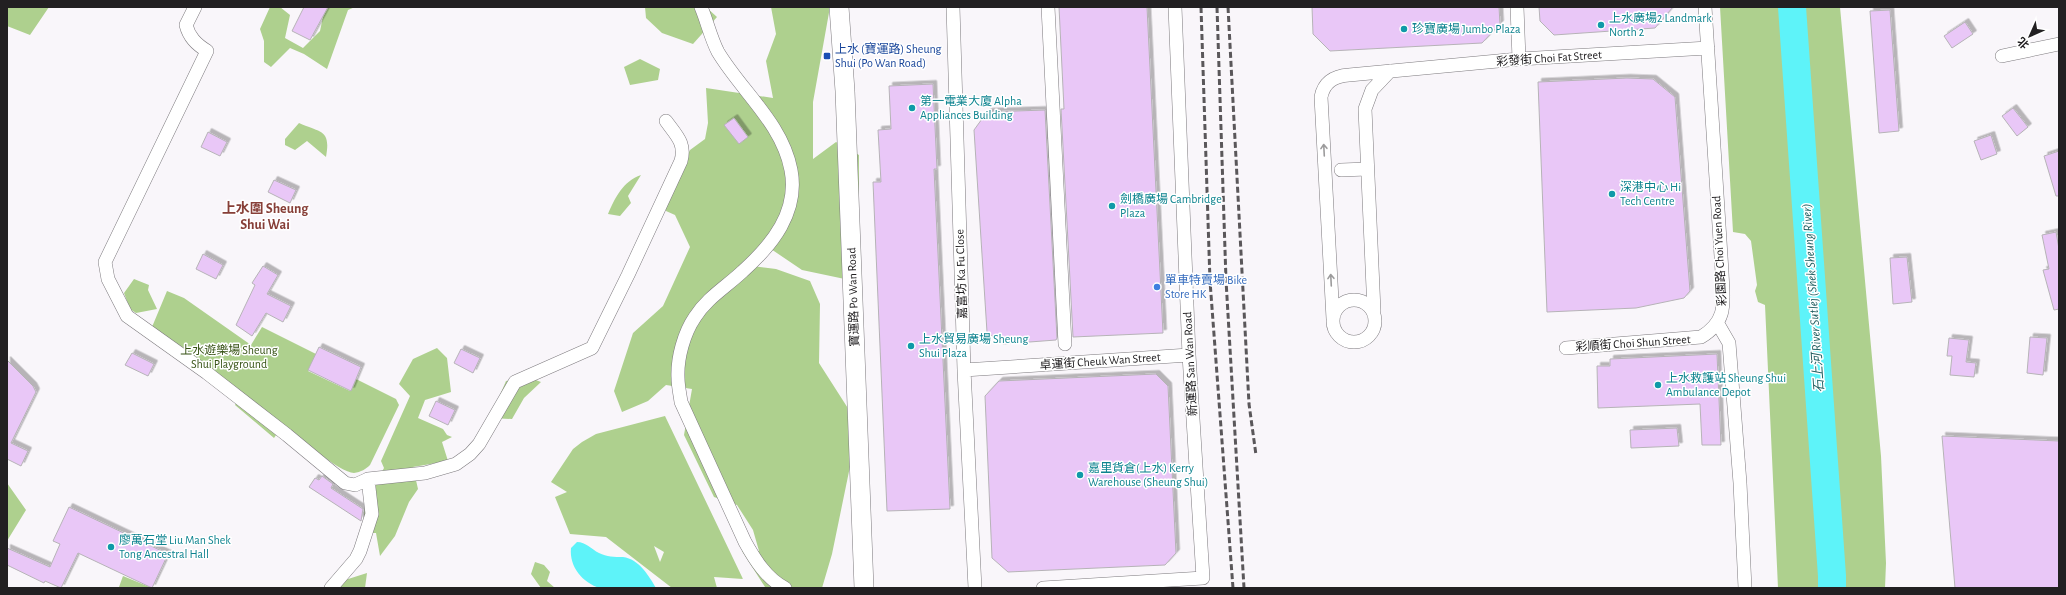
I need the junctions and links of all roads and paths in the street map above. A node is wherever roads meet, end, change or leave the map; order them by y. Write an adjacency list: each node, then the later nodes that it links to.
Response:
1 (195, 7): 24 (street)
2 (701, 7): 26 (street)
3 (840, 7): 27 (street, 寶運路 Po Wan Road)
4 (953, 7): 23 (street, 嘉富坊 Ka Fu Close)
5 (1048, 7): 20 (street)
6 (1175, 7): 22 (street, 新運路 San Wan Road)
7 (1517, 7): 12 (street)
8 (1705, 7): 10 (street, 彩園路 Choi Yuen Road)
9 (2059, 44): 11 (street)
10 (1708, 48): 12 (street, 彩發街 Choi Fat Street); 19 (street, 彩園路 Choi Yuen Road)
11 (2002, 56)
12 (1519, 59): 13 (street, 彩發街 Choi Fat Street)
13 (1390, 71): 16 (street, 彩發街 Choi Fat Street); 18 (street, 彩發街 Choi Fat Street, one-way to 13)
14 (666, 121): 24 (street)
15 (1341, 170): 16 (street)
16 (1367, 170): 17 (street, 彩發街 Choi Fat Street)
17 (1374, 311): 18 (street); 18 (street, 彩發街 Choi Fat Street)
18 (1333, 319)
19 (1718, 324): 21 (street, 彩順街 Choi Shun Street); 30 (street, 彩園路 Choi Yuen Road)
20 (1065, 344)
21 (1566, 348)
22 (1189, 355): 23 (street, 卓運街 Cheuk Wan Street); 29 (street, 新運路 San Wan Road)
23 (964, 370): 28 (street, 嘉富坊 Ka Fu Close)
24 (368, 479): 25 (street)
25 (331, 588)
26 (785, 588)
27 (864, 588)
28 (975, 588)
29 (1043, 588)
30 (1745, 588)

